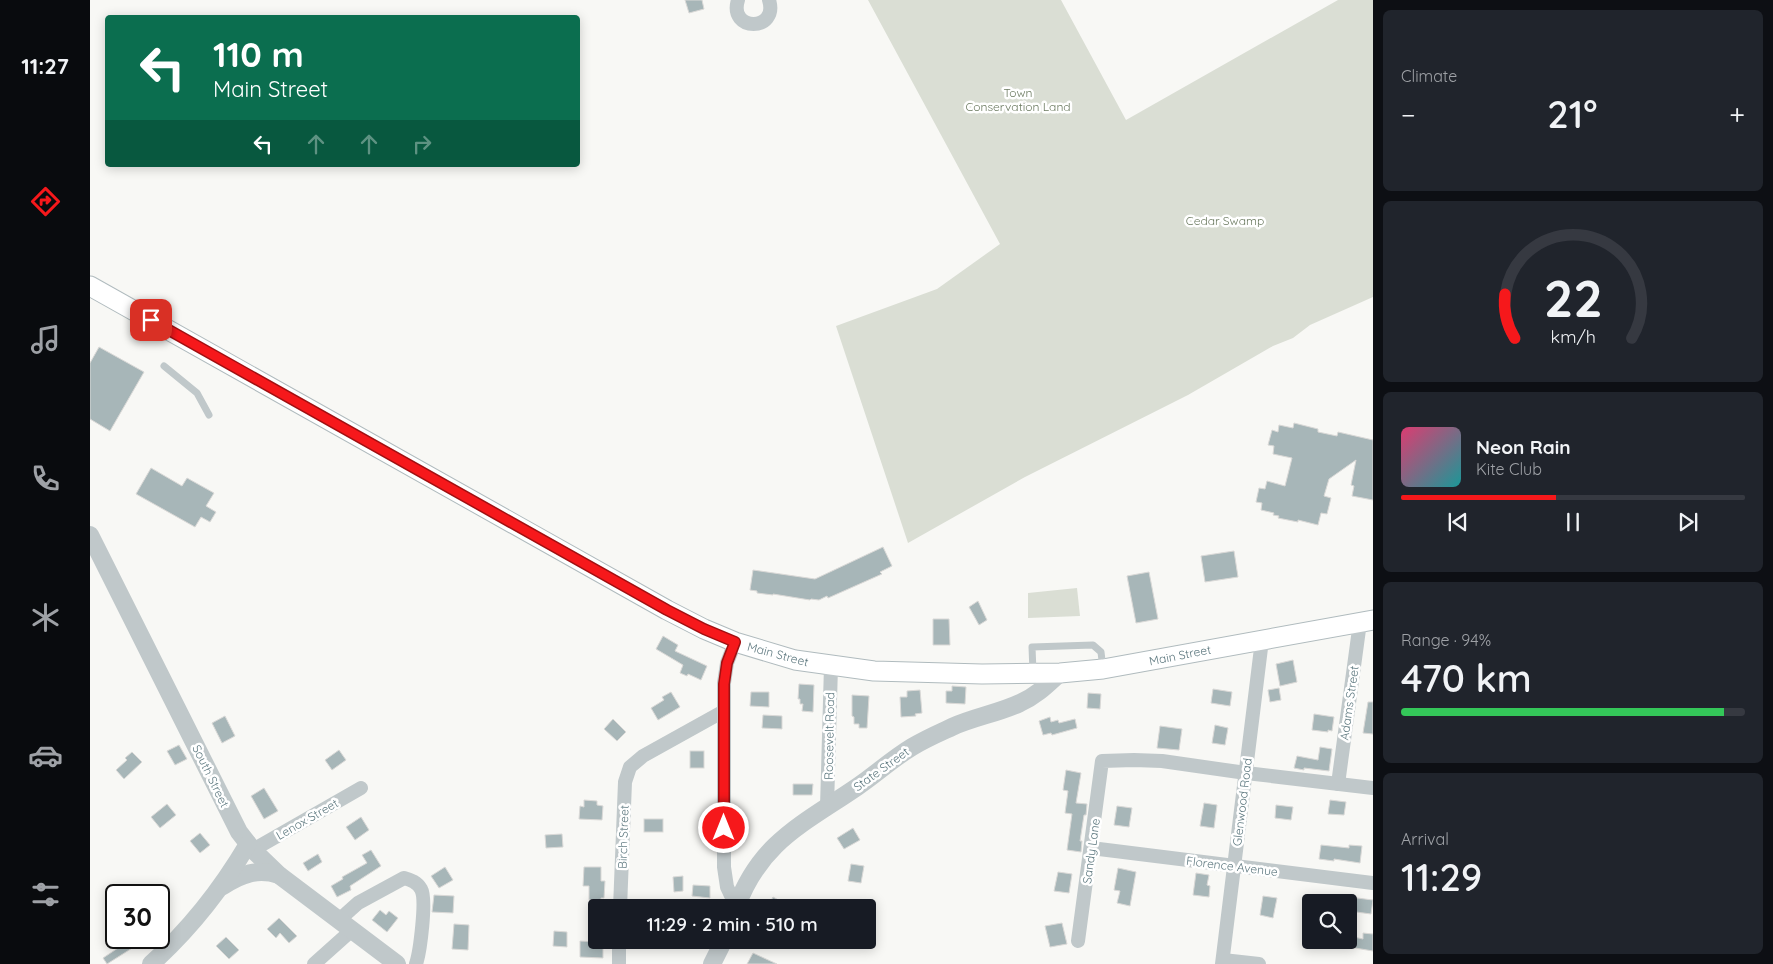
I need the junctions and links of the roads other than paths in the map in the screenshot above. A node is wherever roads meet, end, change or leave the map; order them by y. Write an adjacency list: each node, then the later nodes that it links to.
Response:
1 (738, 0): 2 (street)
2 (769, 0)
3 (90, 286): 9 (main road, Main Street)
4 (164, 366): 5 (lane)
5 (208, 415)
6 (90, 535): 20 (street, South Street)
7 (1366, 621): 8 (main road, Main Street); 16 (street, Adams Street)
8 (1262, 640): 11 (main road, Main Street); 15 (street, Glenwood Road)
9 (735, 642): 10 (main road, Main Street); 14 (street)
10 (831, 666): 13 (main road, Main Street); 19 (street, Roosevelt Road)
11 (1104, 669): 12 (main road, Main Street); 13 (lane)
12 (1060, 673): 13 (main road, Main Street); 19 (street, State Street)
13 (1033, 674)
14 (724, 712): 26 (street, Birch Street); 27 (street)
15 (1246, 773): 16 (street); 21 (street, Sandy Lane); 22 (street, Glenwood Road)
16 (1338, 784): 18 (street)
17 (360, 788): 20 (street, Lenox Street)
18 (1373, 788)
19 (827, 807): 28 (street, State Street)
20 (247, 842): 23 (street, South Street); 25 (street)
21 (1091, 848): 22 (street, Florence Avenue); 30 (street, Sandy Lane)
22 (1234, 867): 24 (street, Florence Avenue); 33 (street, Glenwood Road)
23 (279, 875): 25 (street); 29 (street, South Street)
24 (1373, 883)
25 (213, 894): 34 (street)
26 (620, 899)
27 (732, 899)
28 (740, 899)
29 (346, 925): 35 (street); 36 (street, South Street); 37 (street)
30 (1078, 940)
31 (619, 949): 38 (street)
32 (720, 949): 39 (street)
33 (1222, 962): 40 (street)
34 (151, 964)
35 (314, 964)
36 (397, 964)
37 (416, 964)
38 (619, 964)
39 (712, 964)
40 (1259, 964)

